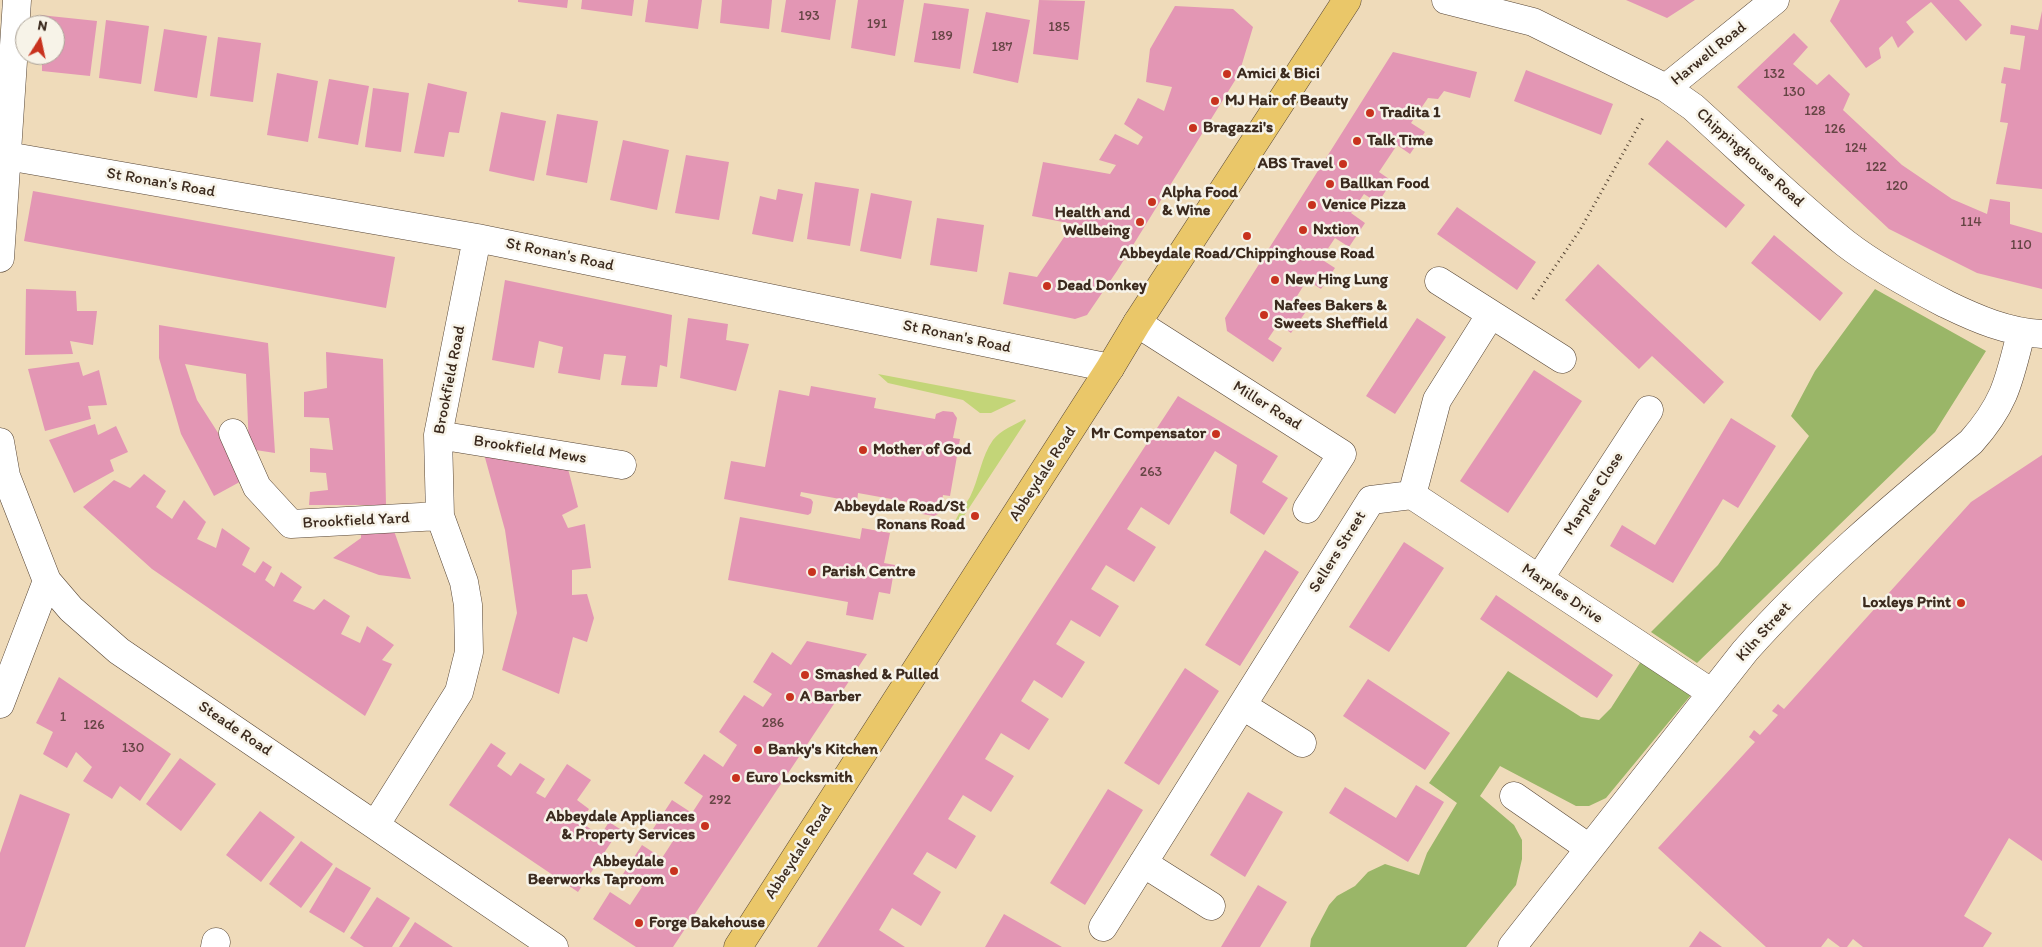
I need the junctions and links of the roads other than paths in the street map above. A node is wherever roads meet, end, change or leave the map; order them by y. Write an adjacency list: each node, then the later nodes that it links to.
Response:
1 (17, 0): 6 (street)
2 (1446, 0): 5 (street, Chippinghouse Road)
3 (1775, 0): 5 (street, Harwell Road)
4 (1342, 1): 11 (main road, Abbeydale Road)
5 (1666, 88): 12 (street, Chippinghouse Road)
6 (7, 156): 7 (street, St Ronan's Road); 8 (street)
7 (477, 238): 14 (street, St Ronan's Road); 17 (street, Brookfield Road)
8 (0, 258)
9 (1439, 281): 10 (street)
10 (1502, 321): 13 (street); 20 (street)
11 (1137, 324): 14 (main road, Abbeydale Road); 21 (street, Miller Road)
12 (2032, 333): 25 (street, Kiln Street)
13 (1562, 359)
14 (1110, 368): 36 (main road, Abbeydale Road)
15 (1649, 410): 23 (street, Marples Close)
16 (233, 433): 22 (street, Brookfield Yard)
17 (438, 435): 19 (street, Brookfield Mews); 22 (street, Brookfield Road)
18 (0, 442): 24 (street, Steade Road)
19 (622, 465)
20 (1412, 495): 23 (street, Marples Drive); 27 (street, Sellers Street)
21 (1307, 509)
22 (440, 516): 30 (street, Brookfield Road)
23 (1539, 579): 25 (street, Marples Drive)
24 (47, 581): 26 (street); 30 (street, Steade Road)
25 (1712, 693): 31 (street, Kiln Street)
26 (0, 704)
27 (1242, 706): 28 (street); 32 (street, Sellers Street)
28 (1302, 743)
29 (1514, 796): 31 (street)
30 (376, 824): 35 (street, Steade Road)
31 (1589, 848): 37 (street, Kiln Street)
32 (1143, 863): 33 (street); 34 (street, Sellers Street)
33 (1211, 906)
34 (1103, 926)
35 (554, 947)
36 (738, 947)
37 (1512, 947)

